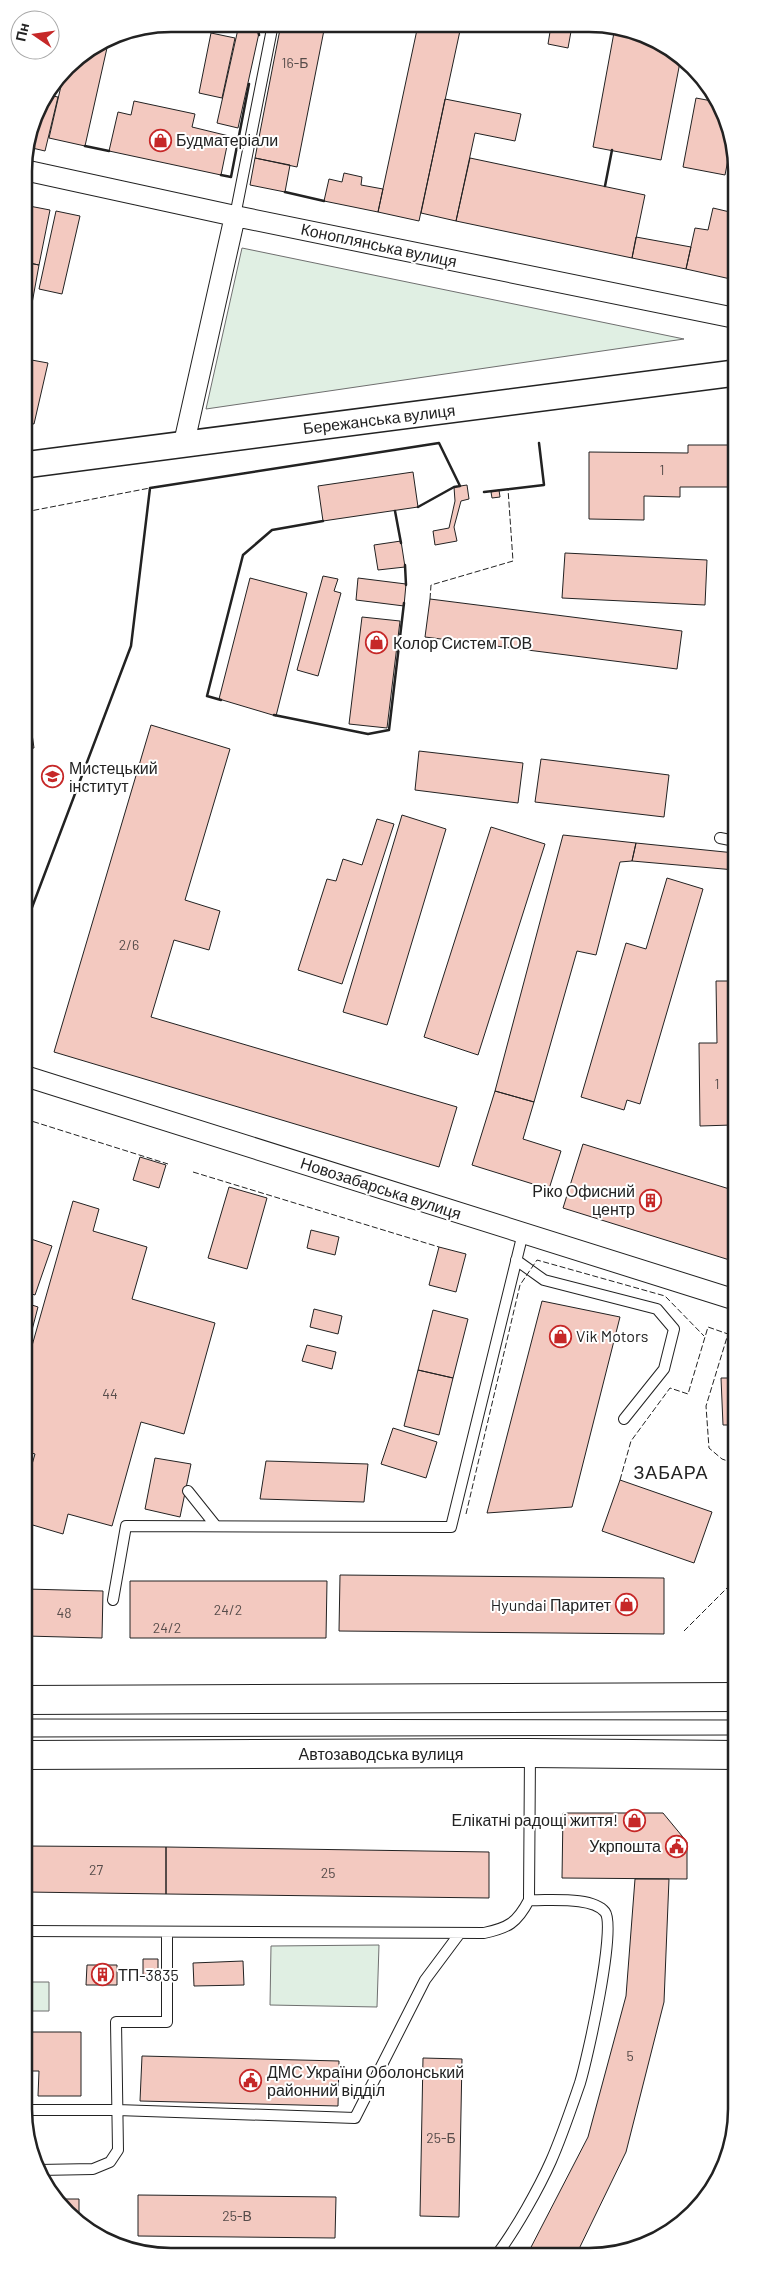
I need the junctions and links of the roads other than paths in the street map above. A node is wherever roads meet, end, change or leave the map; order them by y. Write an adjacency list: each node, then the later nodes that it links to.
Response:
1 (271, 33): 3 (lane)
2 (33, 172): 3 (street, Коноплянська вулиця)
3 (234, 216): 4 (street, Коноплянська вулиця); 6 (street)
4 (728, 317)
5 (728, 375): 6 (street, Бережанська вулиця)
6 (184, 443): 7 (street, Бережанська вулиця)
7 (33, 464)
8 (720, 838): 9 (lane)
9 (728, 840)
10 (33, 1079): 11 (street, Новозабарська вулиця)
11 (523, 1233): 12 (lane); 13 (street, Новозабарська вулиця)
12 (516, 1260): 14 (lane); 16 (lane)
13 (728, 1297)
14 (624, 1420)
15 (188, 1491): 16 (lane)
16 (216, 1526): 17 (lane)
17 (113, 1600)
18 (728, 1697): 19 (main road)
19 (33, 1700)
20 (530, 1753): 21 (main road, Автозаводська вулиця); 22 (main road, Автозаводська вулиця); 23 (lane)
21 (33, 1755)
22 (728, 1755)
23 (528, 1900): 26 (lane); 30 (lane)
24 (33, 1931): 25 (lane)
25 (167, 1933): 26 (lane); 28 (lane)
26 (460, 1933): 28 (lane)
27 (33, 2110): 28 (lane)
28 (117, 2110): 29 (lane)
29 (47, 2170)
30 (501, 2248)

